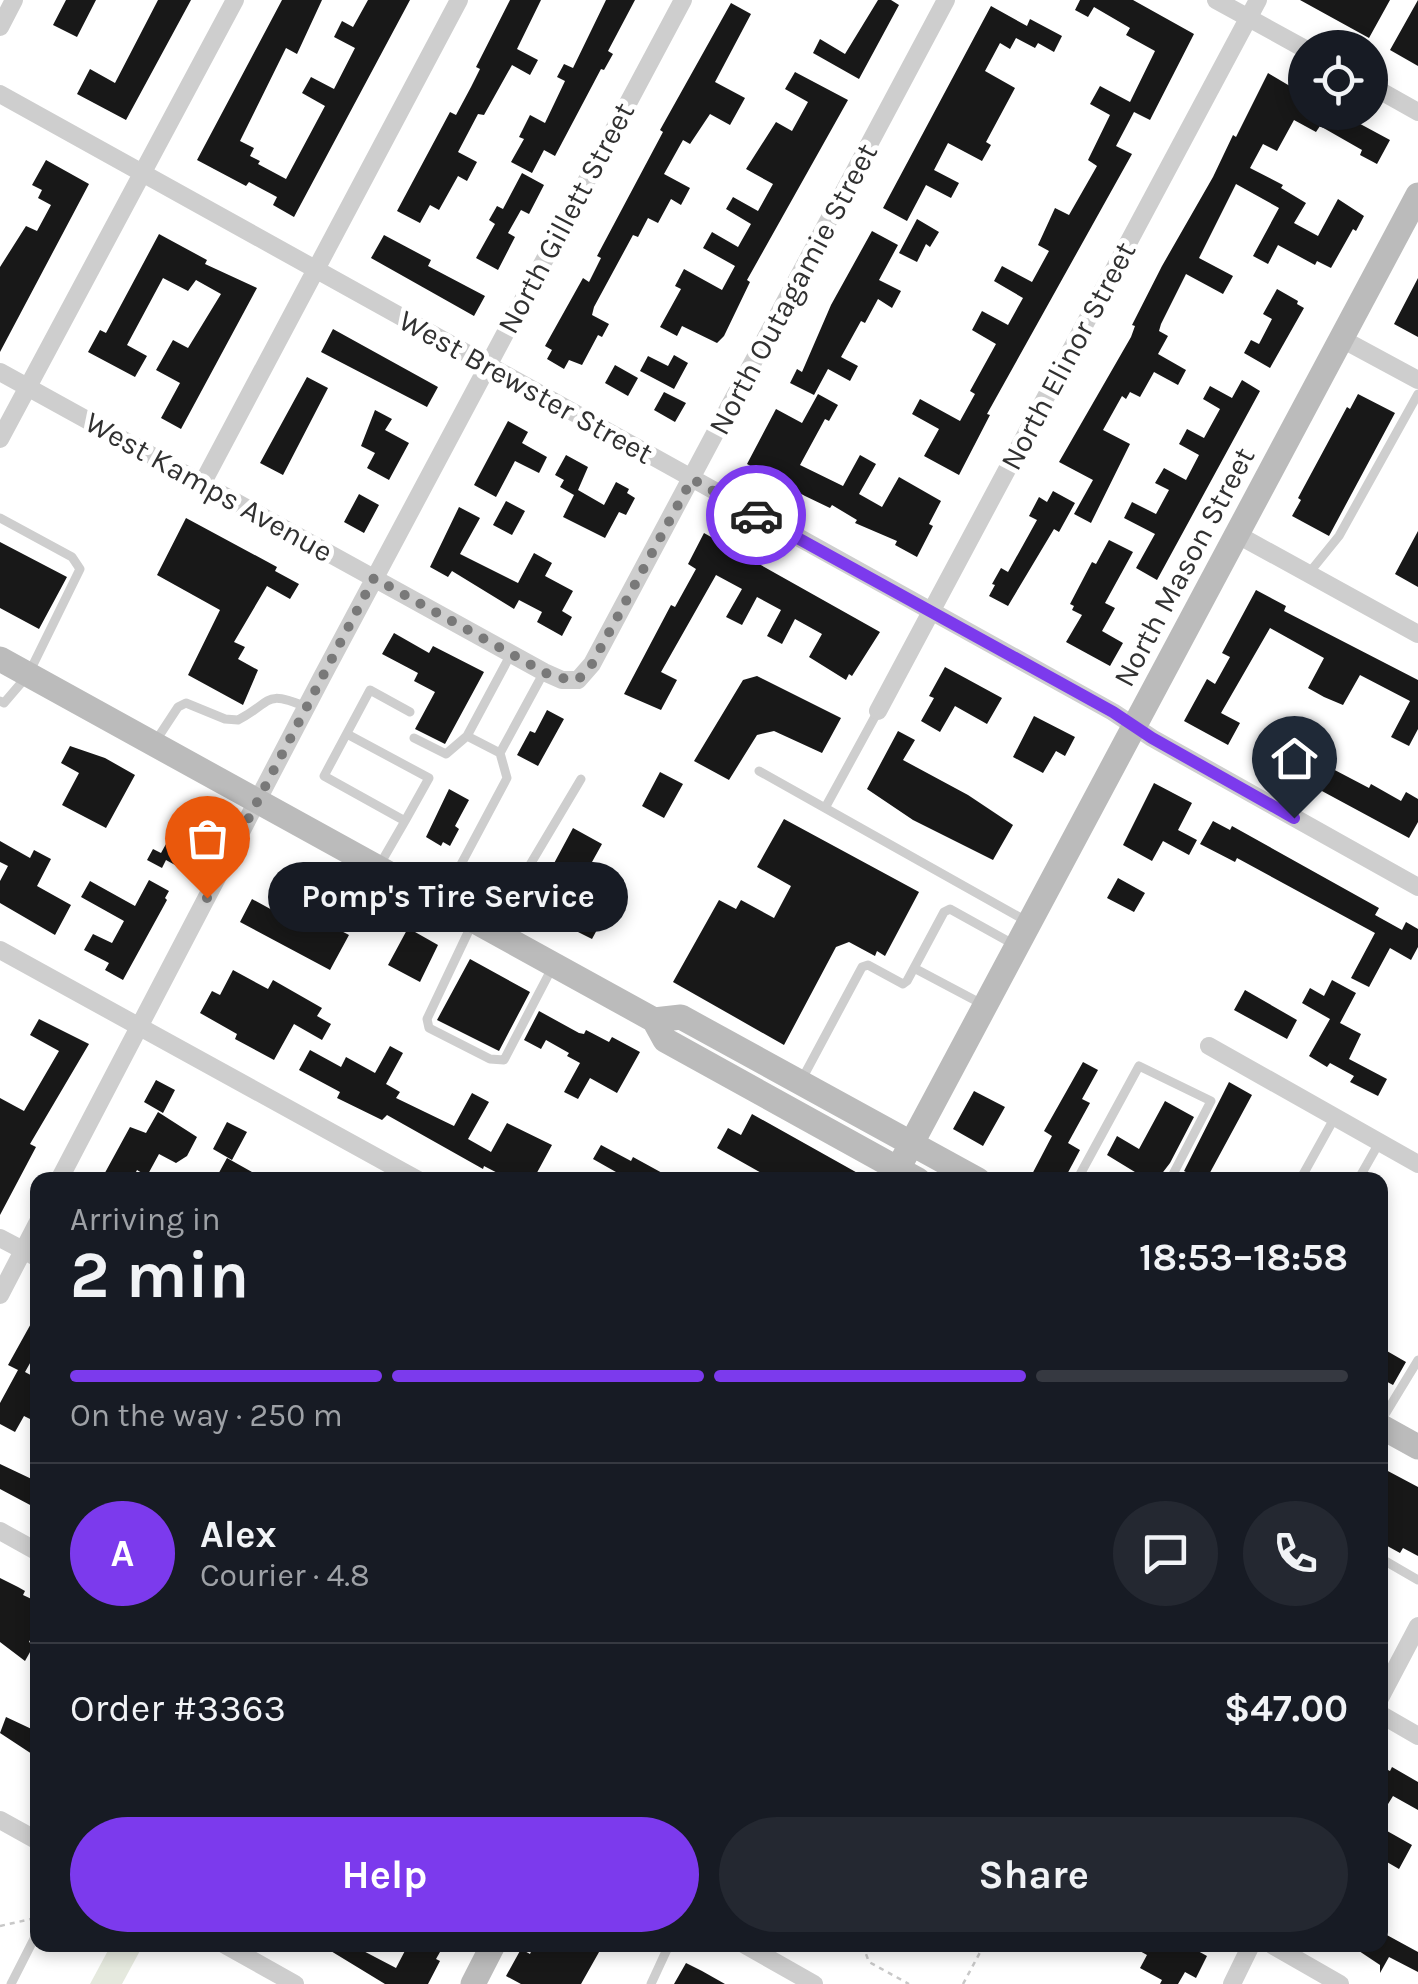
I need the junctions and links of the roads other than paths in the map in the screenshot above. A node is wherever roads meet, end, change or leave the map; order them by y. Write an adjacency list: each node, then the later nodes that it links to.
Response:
1 (14, 0): 9 (street)
2 (235, 0): 14 (street)
3 (459, 0): 16 (street)
4 (683, 0): 18 (street, North Gillett Street)
5 (946, 0): 24 (street, North Outagamie Street)
6 (1216, 0): 8 (street)
7 (1258, 0): 8 (street, North Elinor Street)
8 (1248, 18): 10 (street); 30 (street, North Elinor Street)
9 (0, 27)
10 (1288, 40)
11 (0, 94): 14 (street, West Brewster Street)
12 (1388, 95): 13 (street)
13 (1418, 112)
14 (142, 173): 16 (street, West Brewster Street); 21 (street)
15 (1418, 195): 17 (main road, North Mason Street)
16 (314, 269): 18 (street, West Brewster Street); 25 (street)
17 (1342, 338): 20 (street); 27 (main road, North Mason Street)
18 (488, 365): 24 (street, West Brewster Street); 29 (street, North Gillett Street)
19 (0, 372): 21 (street, West Kamps Avenue)
20 (1418, 380)
21 (27, 386): 23 (street); 25 (street, West Kamps Avenue)
22 (1418, 394): 28 (lane)
23 (0, 439)
24 (692, 479): 30 (street, West Brewster Street); 36 (street, North Outagamie Street)
25 (202, 484): 29 (street, West Kamps Avenue)
26 (0, 518): 35 (lane)
27 (1238, 535): 28 (street); 41 (main road, North Mason Street)
28 (1308, 574): 31 (street)
29 (374, 578): 32 (street, West Kamps Avenue); 38 (street, North Gillett Street)
30 (932, 612): 39 (street, North Elinor Street); 41 (street, West Brewster Street)
31 (1418, 634)
32 (512, 654): 34 (street, West Kamps Avenue); 43 (lane)
33 (0, 659): 35 (main road)
34 (544, 672): 36 (street, West Kamps Avenue); 46 (lane)
35 (28, 675): 37 (lane); 45 (main road)
36 (578, 680)
37 (0, 702)
38 (306, 707): 45 (lane); 49 (street, North Gillett Street)
39 (878, 711): 50 (lane)
40 (410, 712): 42 (lane)
41 (1134, 726): 53 (street, West Brewster Street); 56 (main road, North Mason Street)
42 (348, 734): 51 (lane); 51 (lane)
43 (467, 736): 44 (lane); 46 (lane)
44 (414, 738)
45 (154, 744): 49 (main road)
46 (500, 753): 54 (lane)
47 (759, 771): 50 (lane)
48 (582, 779): 55 (lane)
49 (257, 802): 52 (main road); 62 (street, North Gillett Street)
50 (826, 808): 56 (lane)
51 (405, 821): 52 (lane)
52 (378, 869): 54 (main road)
53 (1418, 887)
54 (440, 904): 55 (main road)
55 (482, 927): 58 (main road); 58 (lane)
56 (1023, 934): 59 (lane); 60 (main road, North Mason Street)
57 (0, 950): 62 (street)
58 (553, 966): 61 (main road)
59 (914, 968): 60 (lane); 65 (lane)
60 (985, 1006): 68 (main road, North Mason Street)
61 (654, 1020): 64 (main road); 65 (main road)
62 (139, 1027): 70 (street, North Gillett Street); 71 (street)
63 (1209, 1046): 66 (street)
64 (697, 1057): 68 (main road); 72 (main road)
65 (801, 1082): 68 (main road)
66 (1334, 1117): 67 (street); 79 (lane)
67 (1379, 1142): 69 (street); 80 (lane)
68 (912, 1143): 73 (main road, North Mason Street); 76 (main road)
69 (1418, 1164)
70 (63, 1172)
71 (403, 1172)
72 (896, 1172)
73 (904, 1172)
74 (911, 1172): 75 (main road)
75 (934, 1172)
76 (964, 1172)
77 (1081, 1172): 78 (lane)
78 (1174, 1172)
79 (1304, 1172)
80 (1362, 1172)
81 (0, 1238): 82 (street)
82 (30, 1254): 83 (street)
83 (0, 1295)
84 (1418, 1360): 85 (lane)
85 (1388, 1413)
86 (1388, 1431): 87 (main road)
87 (1418, 1447)
88 (0, 1531): 89 (street)
89 (30, 1548)
90 (1388, 1563): 91 (lane)
91 (1418, 1580)
92 (1418, 1626): 93 (street)
93 (1388, 1683)
94 (1388, 1719): 95 (street)
95 (1418, 1736)
96 (0, 1820): 97 (street)
97 (30, 1837)
98 (30, 1947): 105 (lane)
99 (237, 1952): 106 (street)
100 (490, 1952): 107 (main road)
101 (666, 1952): 108 (lane)
102 (757, 1952): 109 (street)
103 (1248, 1952): 110 (street)
104 (1284, 1952): 111 (street)
105 (11, 1984)
106 (295, 1984)
107 (473, 1984)
108 (651, 1984)
109 (814, 1984)
110 (1232, 1984)
111 (1340, 1984)

